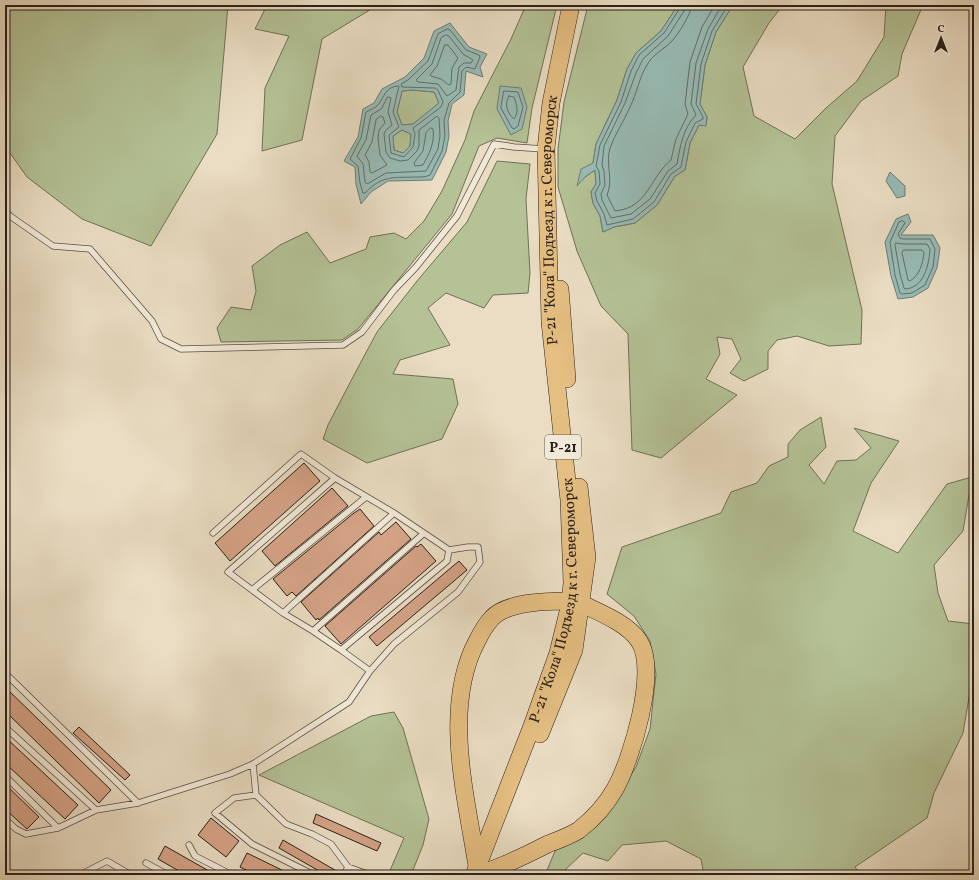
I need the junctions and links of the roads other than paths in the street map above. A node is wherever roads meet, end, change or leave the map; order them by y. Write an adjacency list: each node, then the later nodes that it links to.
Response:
1 (571, 5): 2 (main road, Р-21 "Кола" Подъезд к г. Североморск / Р-21)
2 (549, 120): 3 (main road, Р-21 "Кола" Подъезд к г. Североморск / Р-21); 30 (main road)
3 (546, 149): 4 (lane); 30 (main road, Р-21 "Кола" Подъезд к г. Североморск / Р-21)
4 (5, 210)
5 (335, 478): 6 (lane); 8 (lane); 11 (lane)
6 (366, 497): 7 (lane); 11 (lane)
7 (394, 514): 9 (lane); 14 (lane)
8 (213, 533)
9 (423, 534): 10 (lane); 15 (lane)
10 (449, 550): 16 (lane); 17 (lane)
11 (252, 590): 14 (lane)
12 (568, 601): 30 (main road)
13 (584, 605): 30 (main road)
14 (283, 612): 15 (lane)
15 (313, 631): 16 (lane)
16 (341, 650): 17 (lane)
17 (370, 671): 20 (lane)
18 (5, 673): 23 (lane)
19 (5, 727): 24 (lane)
20 (253, 764): 22 (lane); 23 (lane)
21 (5, 776): 26 (lane)
22 (256, 795): 29 (lane); 35 (lane)
23 (138, 803): 24 (lane)
24 (96, 810): 26 (lane)
25 (5, 819): 26 (lane)
26 (58, 828)
27 (189, 845): 34 (lane)
28 (146, 863): 33 (lane)
29 (348, 866): 36 (lane); 37 (lane)
30 (480, 873)
31 (80, 875): 32 (lane)
32 (131, 875)
33 (168, 875)
34 (232, 875)
35 (314, 875)
36 (344, 875)
37 (370, 875)

